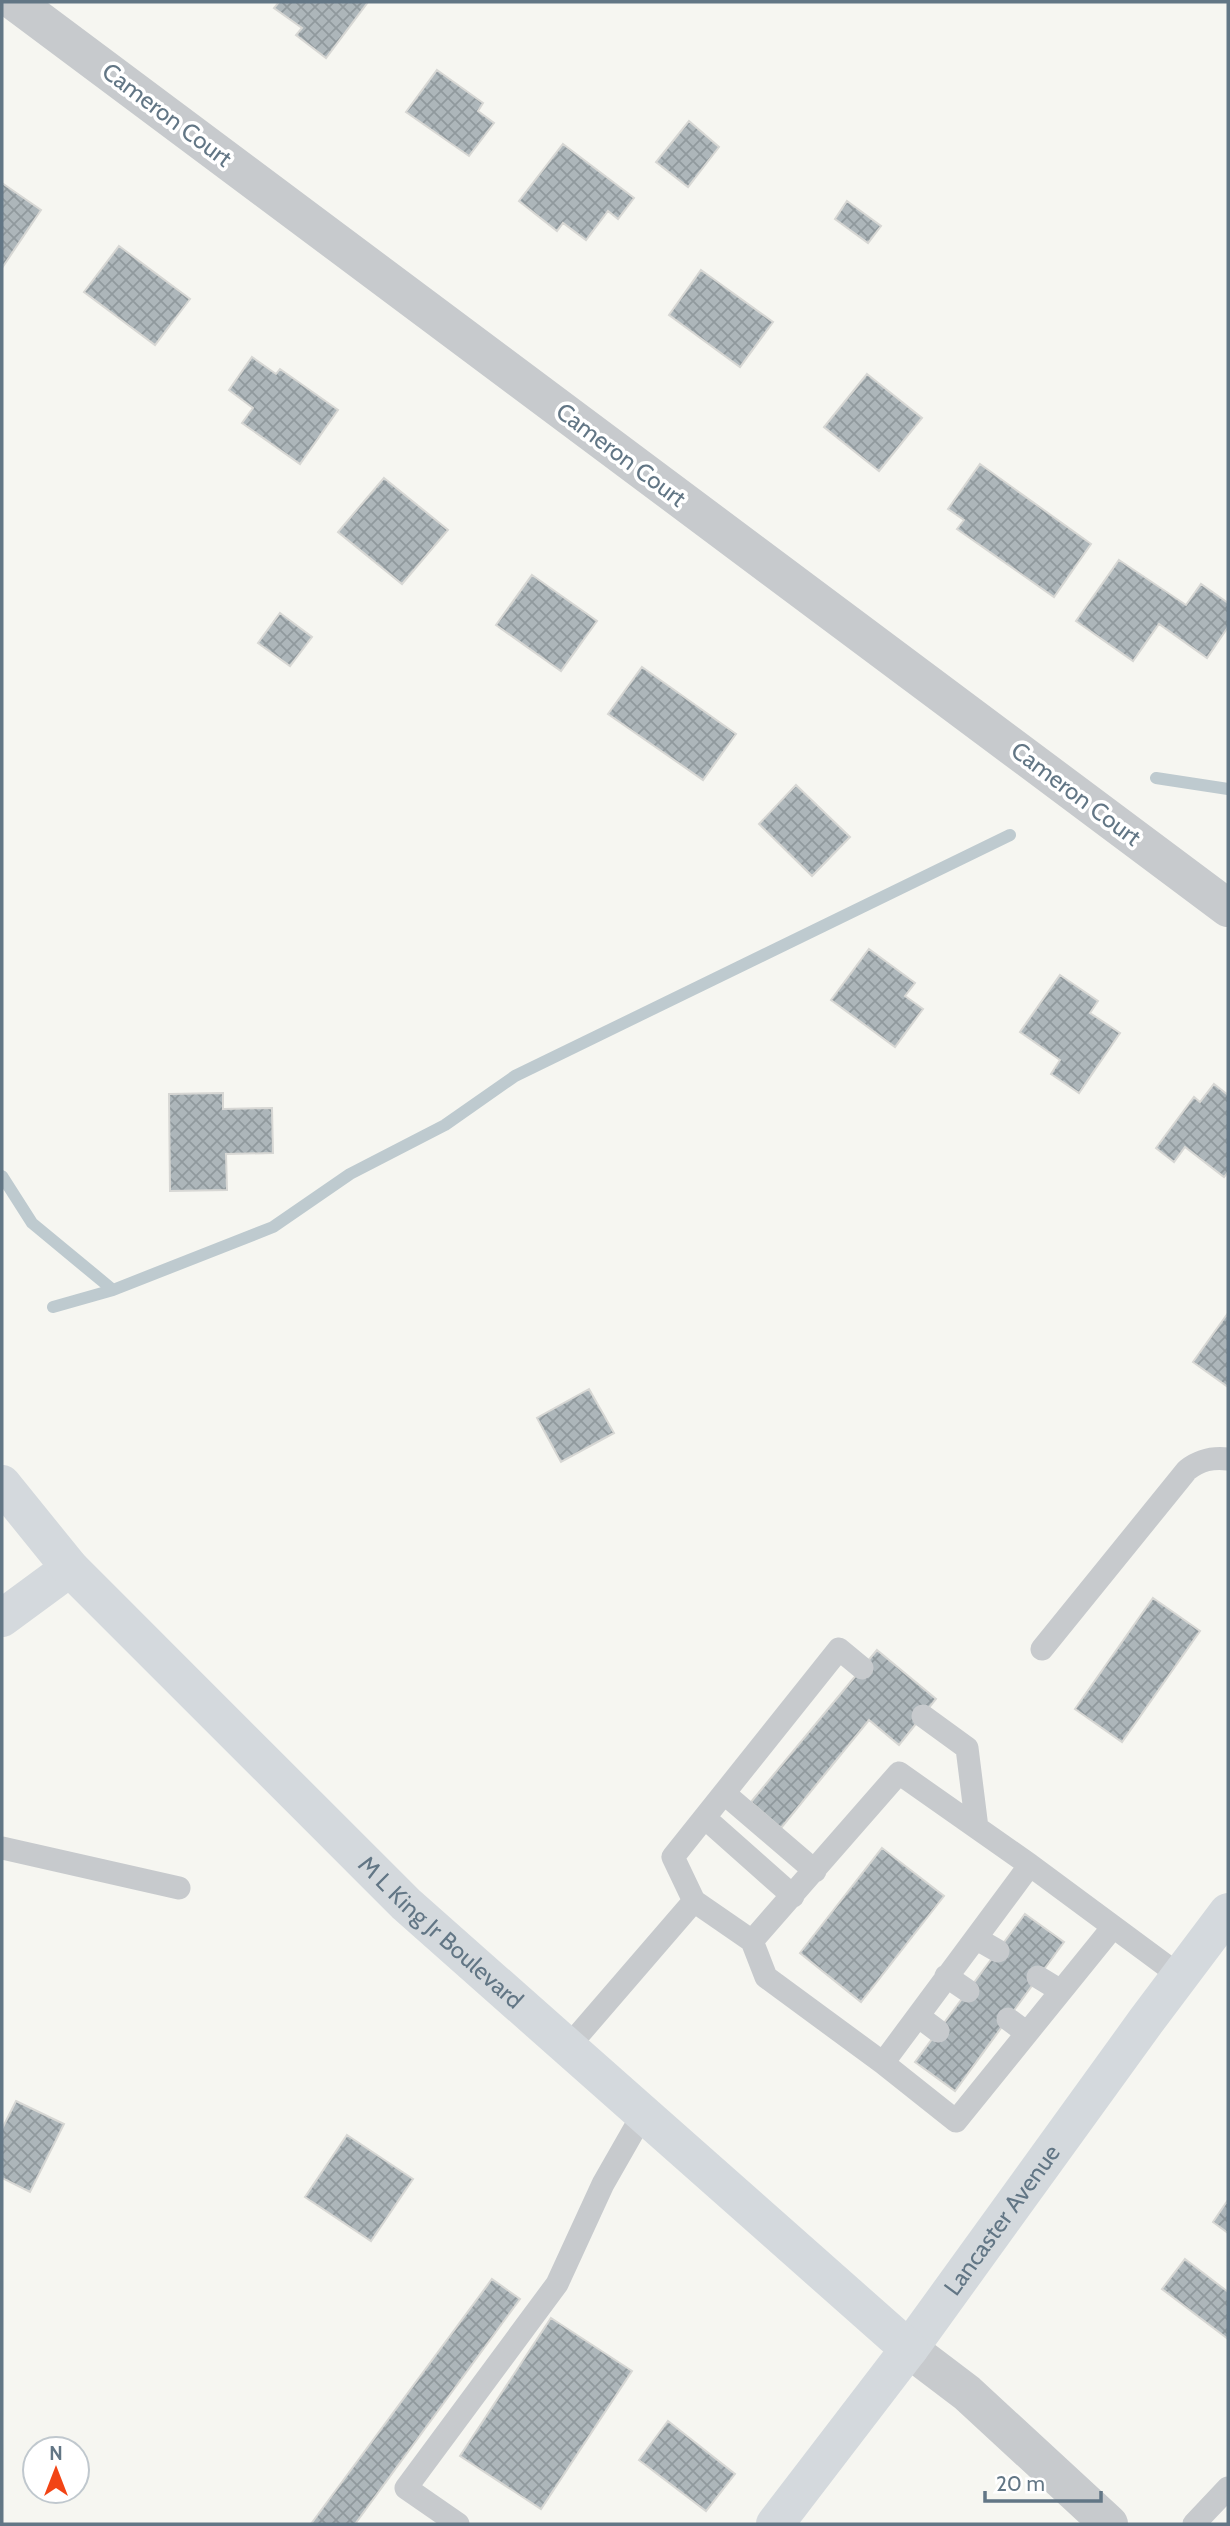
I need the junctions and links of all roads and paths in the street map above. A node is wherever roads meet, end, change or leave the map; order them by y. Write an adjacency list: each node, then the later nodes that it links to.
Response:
1 (15, 2): 2 (street, Cameron Court)
2 (1228, 908)
3 (1228, 1459): 7 (lane)
4 (2, 1485): 5 (main road, M L King Jr Boulevard)
5 (70, 1568): 6 (main road); 33 (main road, M L King Jr Boulevard)
6 (2, 1618)
7 (1042, 1649)
8 (862, 1668): 10 (lane)
9 (923, 1716): 12 (lane)
10 (725, 1794): 11 (lane); 15 (lane)
11 (705, 1818): 17 (lane); 18 (lane)
12 (977, 1828): 14 (lane); 15 (lane)
13 (2, 1848): 16 (lane)
14 (1030, 1865): 20 (lane); 21 (lane)
15 (815, 1871): 17 (lane)
16 (179, 1888)
17 (793, 1896): 22 (lane)
18 (694, 1901): 22 (lane); 33 (lane)
19 (1228, 1912): 25 (main road, Lancaster Avenue)
20 (1113, 1927): 25 (lane); 28 (lane)
21 (977, 1939): 23 (lane); 24 (lane)
22 (752, 1941): 34 (lane)
23 (998, 1951)
24 (946, 1976): 27 (lane); 29 (lane)
25 (1180, 1976): 36 (main road, Lancaster Avenue)
26 (1038, 1978): 28 (lane)
27 (968, 1992)
28 (1061, 1992): 32 (lane)
29 (918, 2016): 31 (lane); 34 (lane)
30 (1007, 2019): 32 (lane)
31 (938, 2031)
32 (1027, 2033): 34 (lane)
33 (568, 2048): 35 (main road, M L King Jr Boulevard)
34 (883, 2063)
35 (643, 2114): 36 (main road, M L King Jr Boulevard); 38 (lane)
36 (909, 2349): 39 (main road, Lancaster Avenue); 40 (street)
37 (1228, 2488): 41 (lane)
38 (458, 2524)
39 (775, 2524)
40 (1109, 2524)
41 (1194, 2524)

